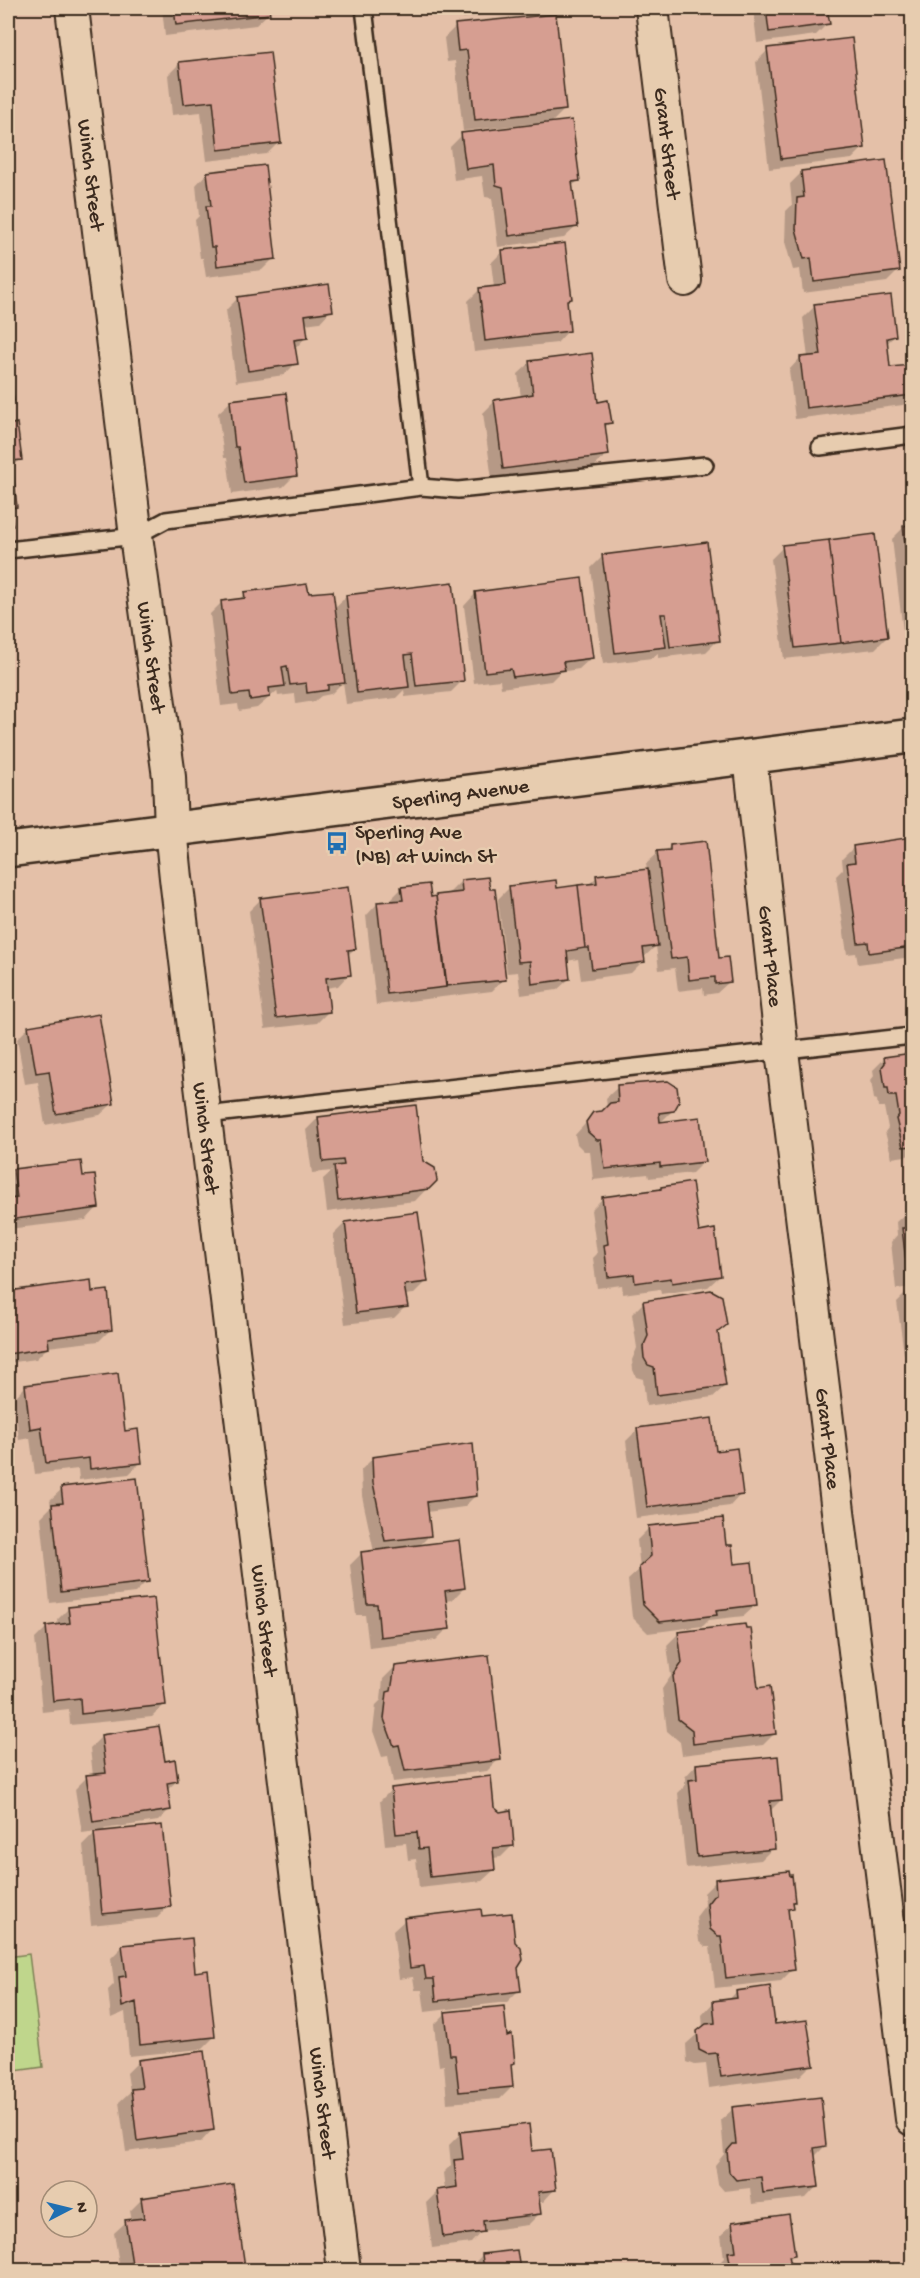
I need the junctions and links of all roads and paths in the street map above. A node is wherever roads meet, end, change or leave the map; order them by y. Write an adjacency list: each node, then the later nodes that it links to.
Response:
1 (72, 8): 9 (street, Winch Street)
2 (364, 8): 8 (lane)
3 (652, 8): 4 (street, Grant Street)
4 (685, 280)
5 (912, 435): 6 (lane)
6 (820, 447)
7 (705, 465): 8 (lane)
8 (421, 487): 9 (lane)
9 (136, 536): 10 (lane); 13 (street, Winch Street)
10 (8, 550)
11 (912, 736): 12 (street, Sperling Avenue)
12 (750, 757): 13 (street, Sperling Avenue); 16 (street, Grant Place)
13 (171, 828): 14 (street, Sperling Avenue); 17 (street, Winch Street)
14 (8, 850)
15 (912, 1036): 16 (lane)
16 (782, 1052): 17 (lane); 18 (street, Grant Place)
17 (206, 1115): 19 (street, Winch Street)
18 (912, 2119)
19 (344, 2271)

